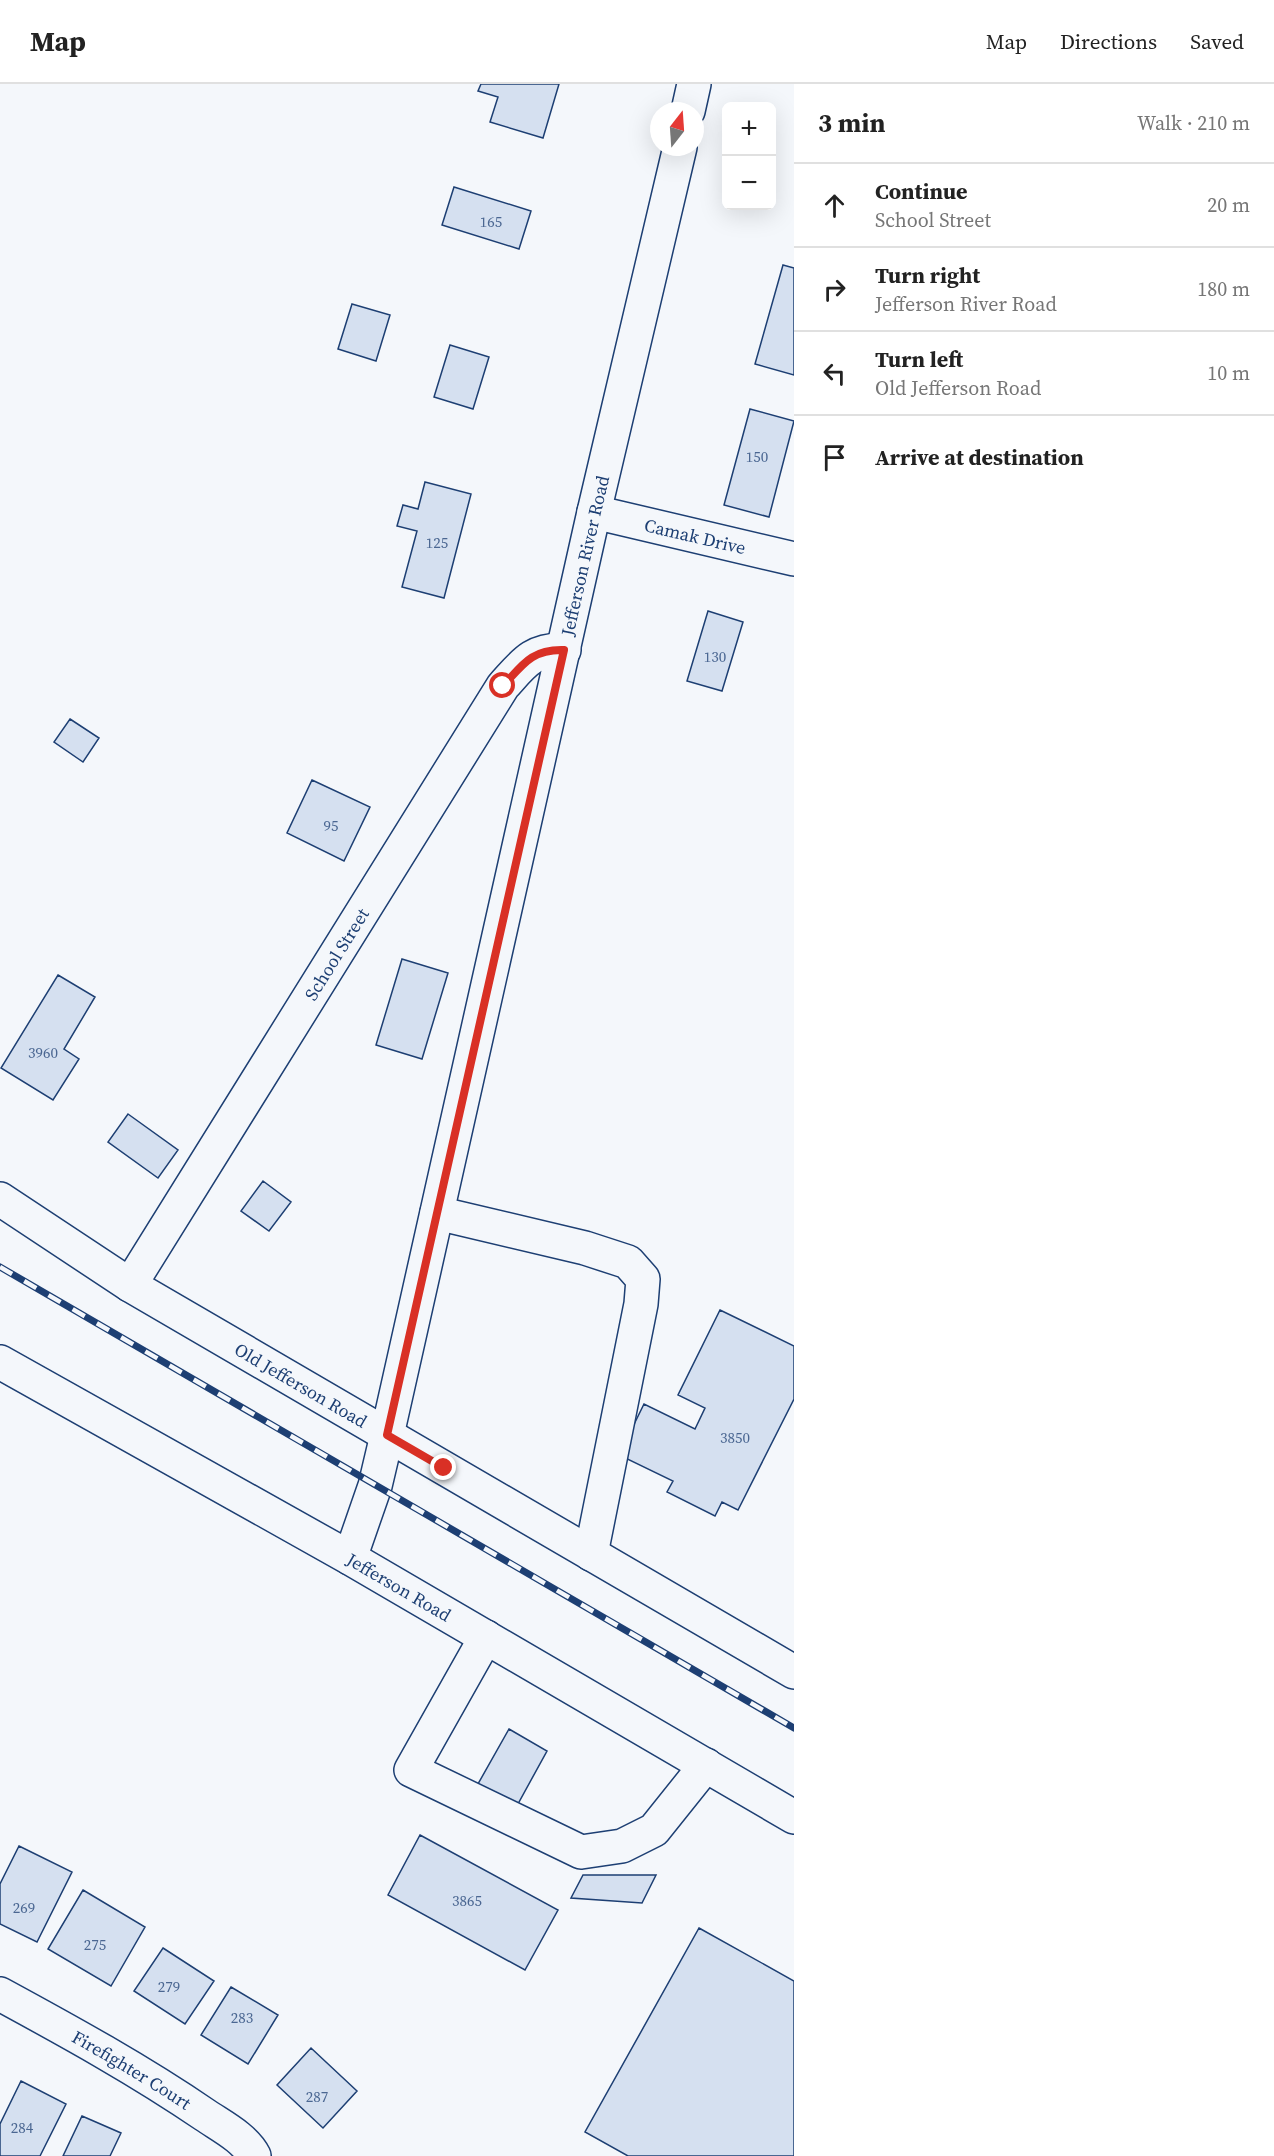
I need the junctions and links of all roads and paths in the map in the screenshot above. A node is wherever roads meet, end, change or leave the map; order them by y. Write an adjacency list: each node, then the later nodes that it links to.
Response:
1 (694, 84): 2 (main road)
2 (690, 102)
3 (678, 156): 4 (main road, Jefferson River Road)
4 (594, 512): 5 (main road, Camak Drive); 6 (main road, Jefferson River Road)
5 (794, 560)
6 (564, 650): 8 (main road, Jefferson River Road); 9 (main road, School Street)
7 (0, 1199): 9 (main road, Old Jefferson Road)
8 (437, 1213): 11 (main road, Jefferson River Road); 12 (main road)
9 (130, 1285): 11 (main road, Old Jefferson Road)
10 (0, 1362): 13 (main road, Jefferson Road)
11 (387, 1435): 12 (main road, Old Jefferson Road); 13 (main road, Jefferson River Road)
12 (591, 1554): 15 (main road, Old Jefferson Road)
13 (350, 1558): 14 (main road, Jefferson Road)
14 (486, 1637): 16 (main road, Jefferson Road); 16 (main road)
15 (794, 1672)
16 (706, 1765): 17 (main road, Jefferson Road)
17 (794, 1817)
18 (0, 1994): 19 (main road, Firefighter Court)
19 (254, 2156)

